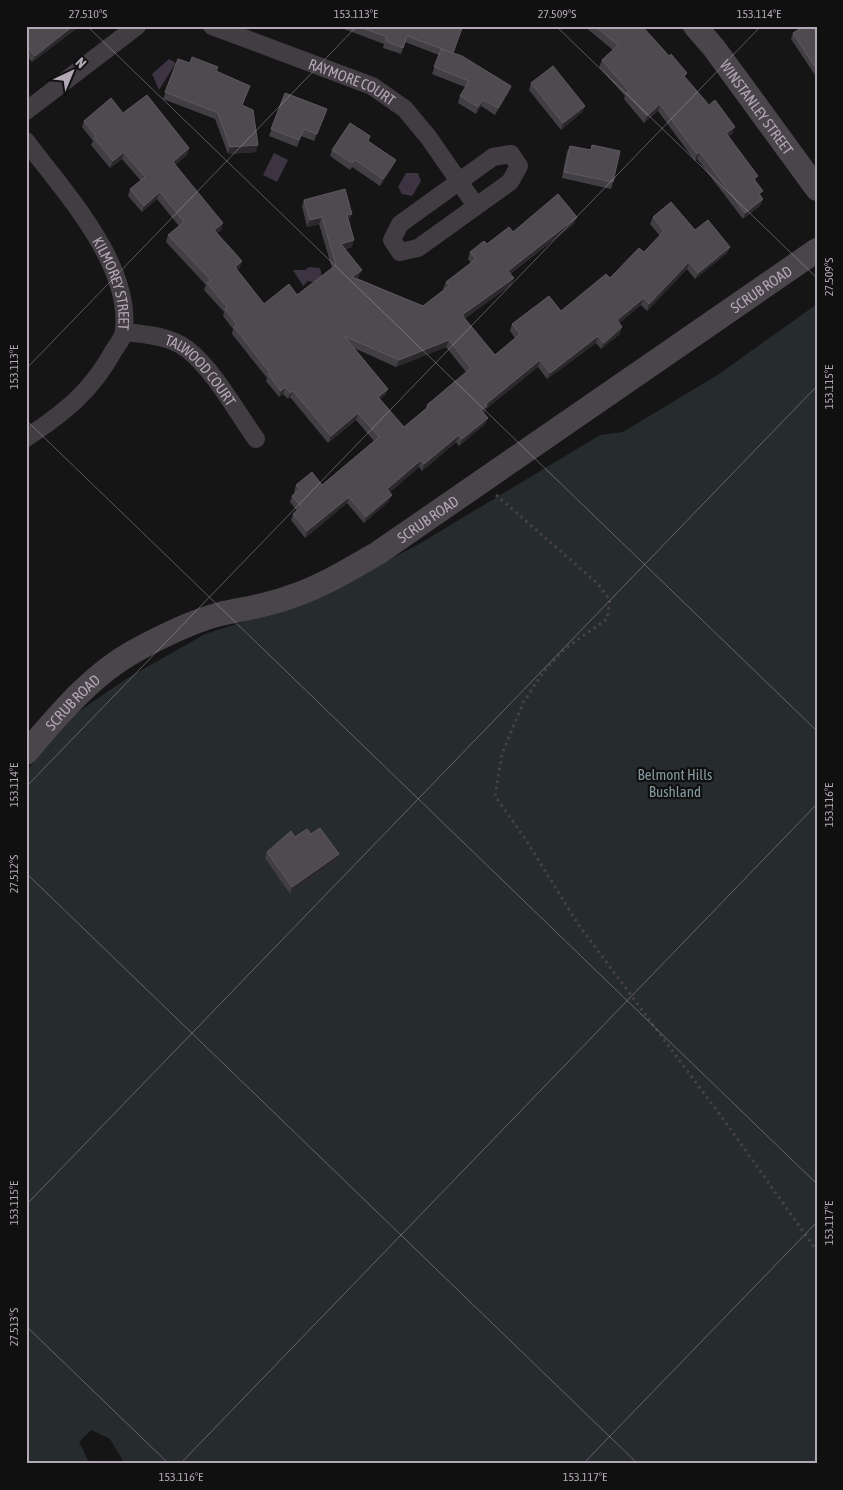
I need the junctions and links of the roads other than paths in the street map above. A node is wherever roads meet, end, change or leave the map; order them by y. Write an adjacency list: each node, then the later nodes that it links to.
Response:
1 (137, 26): 4 (street)
2 (212, 26): 6 (street, RAYMORE COURT)
3 (695, 26): 7 (main road, WINSTANLEY STREET)
4 (26, 111)
5 (26, 141): 10 (street, KILMOREY STREET)
6 (459, 181): 8 (street, RAYMORE COURT); 8 (street); 8 (street)
7 (817, 189)
8 (476, 206)
9 (817, 250): 13 (main road, SCRUB ROAD)
10 (124, 332): 11 (street, KILMOREY STREET); 12 (street, TALWOOD COURT)
11 (26, 438)
12 (256, 439)
13 (26, 753)

